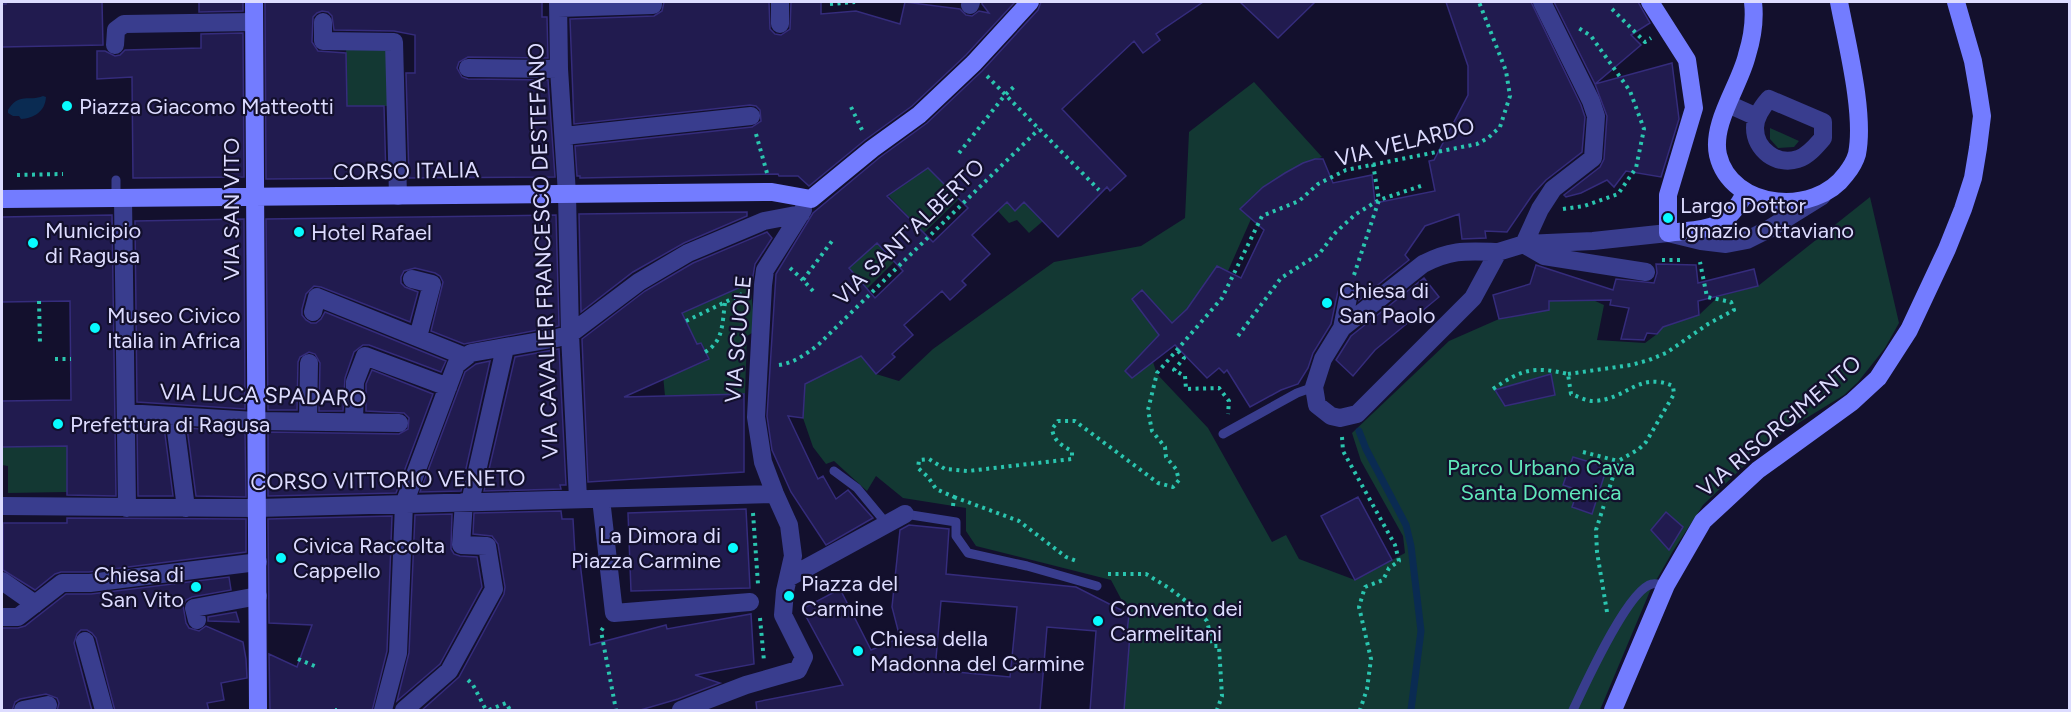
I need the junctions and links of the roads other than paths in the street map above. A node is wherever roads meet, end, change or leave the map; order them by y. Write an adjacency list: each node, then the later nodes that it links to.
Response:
1 (254, 2): 11 (street, VIA SAN VITO)
2 (653, 2): 10 (street)
3 (780, 2): 13 (street)
4 (1030, 2): 28 (street)
5 (1542, 2): 31 (street)
6 (1650, 2): 30 (street)
7 (1753, 2): 17 (street)
8 (1839, 2): 24 (street)
9 (1956, 2): 67 (street, VIA RISORGIMENTO)
10 (558, 5): 16 (street, VIA CAVALIER FRANCESCO DESTEFANO)
11 (254, 22): 14 (street); 26 (street, VIA SAN VITO)
12 (323, 22): 25 (street)
13 (780, 24)
14 (115, 45)
15 (468, 68): 16 (street)
16 (559, 69): 20 (street, VIA CAVALIER FRANCESCO DESTEFANO)
17 (1728, 104): 19 (street); 22 (street)
18 (751, 116): 20 (street)
19 (1757, 117)
20 (564, 136): 23 (street, VIA CAVALIER FRANCESCO DESTEFANO)
21 (118, 192): 26 (street, CORSO ITALIA); 27 (street, CORSO ITALIA); 45 (street)
22 (1746, 192): 24 (street); 30 (street)
23 (567, 194): 25 (street, CORSO ITALIA); 28 (street, CORSO ITALIA); 38 (street, VIA CAVALIER FRANCESCO DESTEFANO)
24 (1823, 195): 30 (street)
25 (399, 196): 26 (street, CORSO ITALIA)
26 (255, 197): 47 (street, VIA SAN VITO)
27 (2, 199)
28 (811, 199): 29 (street, VIA SCUOLE)
29 (801, 214): 38 (street); 53 (street, VIA SCUOLE)
30 (1668, 233): 31 (street)
31 (1524, 244): 32 (street); 33 (street)
32 (1498, 252): 37 (street); 44 (street)
33 (1646, 272)
34 (411, 279): 39 (street)
35 (1348, 292): 37 (street)
36 (312, 312): 39 (street)
37 (1342, 328): 44 (street)
38 (570, 334): 40 (street); 55 (street, VIA CAVALIER FRANCESCO DESTEFANO)
39 (418, 337): 41 (street)
40 (505, 348): 41 (street); 56 (street)
41 (466, 357): 43 (street)
42 (309, 363): 48 (street)
43 (448, 387): 49 (street); 57 (street)
44 (1314, 387): 51 (lane)
45 (126, 413): 46 (street, VIA LUCA SPADARO); 59 (street)
46 (174, 416): 47 (street, VIA LUCA SPADARO); 60 (street)
47 (257, 421): 48 (street, VIA LUCA SPADARO); 61 (street, VIA SAN VITO)
48 (308, 421): 49 (street, VIA LUCA SPADARO)
49 (354, 422): 50 (street, VIA LUCA SPADARO)
50 (399, 423)
51 (1223, 435)
52 (834, 471): 63 (lane)
53 (775, 494): 54 (street, CORSO VITTORIO VENETO); 65 (street, VIA SCUOLE)
54 (601, 499): 55 (street, CORSO VITTORIO VENETO); 70 (street)
55 (578, 500): 56 (street, CORSO VITTORIO VENETO)
56 (467, 502): 57 (street, CORSO VITTORIO VENETO); 80 (street)
57 (404, 504): 61 (street, CORSO VITTORIO VENETO); 79 (street)
58 (2, 506): 59 (street, CORSO VITTORIO VENETO)
59 (127, 508): 60 (street, CORSO VITTORIO VENETO)
60 (186, 508): 61 (street, CORSO VITTORIO VENETO)
61 (257, 508): 64 (street, VIA SAN VITO)
62 (905, 514): 63 (street); 68 (lane)
63 (886, 523): 65 (street)
64 (258, 562): 69 (street, VIA SAN VITO); 71 (street)
65 (788, 578): 81 (street, VIA SCUOLE)
66 (2, 581): 71 (street)
67 (1666, 585): 82 (lane); 83 (street, VIA RISORGIMENTO)
68 (1098, 586)
69 (258, 596): 73 (street); 78 (street, VIA SAN VITO)
70 (756, 601)
71 (34, 604): 72 (street)
72 (2, 617)
73 (197, 620)
74 (85, 641): 77 (street)
75 (48, 705): 76 (street)
76 (23, 711)
77 (104, 711)
78 (258, 711)
79 (383, 711)
80 (404, 711)
81 (681, 711)
82 (1573, 711)
83 (1613, 711)

